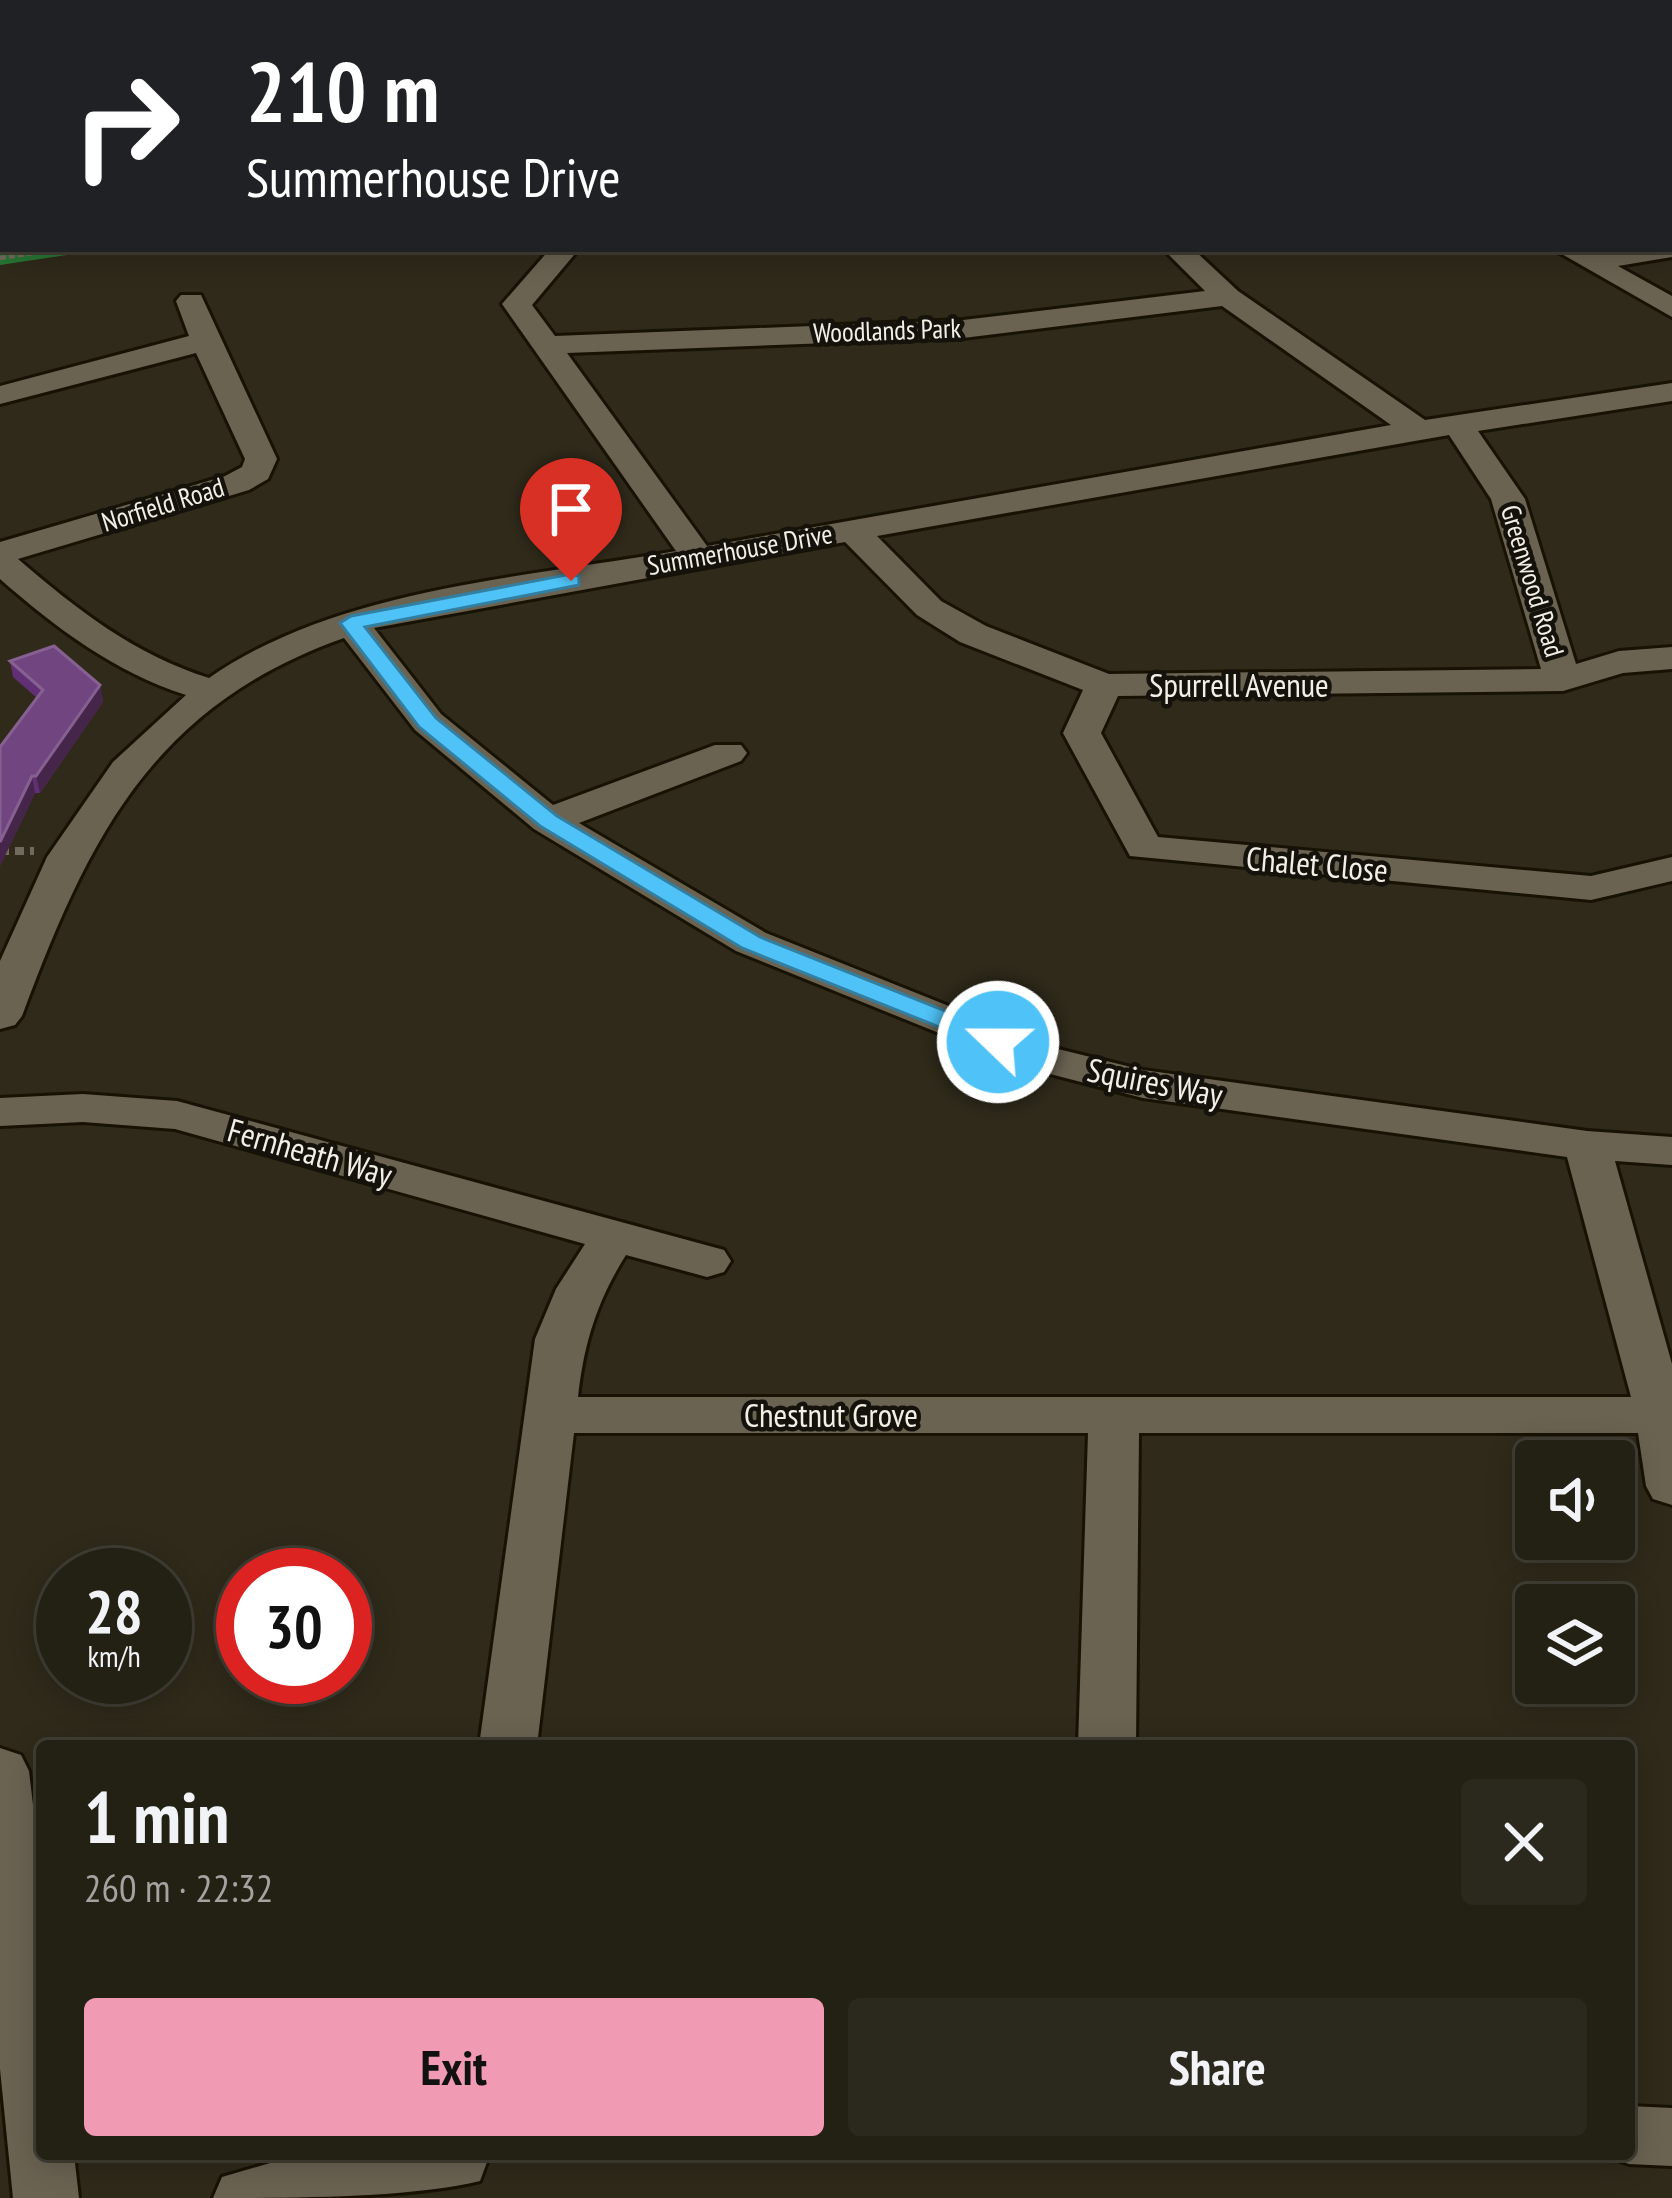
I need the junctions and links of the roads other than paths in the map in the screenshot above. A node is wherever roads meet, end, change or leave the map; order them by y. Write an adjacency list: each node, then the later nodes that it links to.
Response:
1 (562, 252): 9 (street)
2 (1180, 252): 5 (street)
3 (1626, 252): 4 (street)
4 (1579, 255): 7 (street)
5 (1228, 297): 9 (street, Woodlands Park); 13 (street)
6 (191, 301): 8 (street, Norfield Road)
7 (1672, 308)
8 (206, 341): 11 (street); 15 (street, Norfield Road)
9 (545, 346): 16 (street)
10 (1672, 392): 12 (street, Summerhouse Drive)
11 (0, 395)
12 (1457, 424): 13 (street, Summerhouse Drive); 19 (street, Greenwood Road)
13 (1419, 430): 14 (street, Summerhouse Drive)
14 (852, 530): 16 (street, Summerhouse Drive); 20 (street, Spurrell Avenue)
15 (0, 557): 21 (street, Norfield Road)
16 (698, 558): 17 (street, Summerhouse Drive)
17 (351, 623): 21 (street, Summerhouse Drive); 23 (street, Squires Way)
18 (1672, 658): 19 (street, Spurrell Avenue)
19 (1563, 680): 20 (street, Spurrell Avenue)
20 (1104, 685): 24 (street, Chalet Close)
21 (212, 691): 25 (street, Summerhouse Drive)
22 (728, 753): 23 (street)
23 (548, 821): 27 (street, Squires Way)
24 (1672, 869)
25 (0, 1016)
26 (0, 1112): 29 (street, Fernheath Way)
27 (1588, 1145): 28 (street, Squires Way); 33 (street)
28 (1672, 1151)
29 (614, 1236): 30 (street, Fernheath Way); 31 (street)
30 (707, 1261)
31 (548, 1415): 32 (street, Chestnut Grove); 35 (street)
32 (1114, 1415): 33 (street, Chestnut Grove); 36 (street)
33 (1661, 1415): 34 (street)
34 (1672, 1486)
35 (509, 1740)
36 (1107, 1740)
37 (0, 1772): 38 (street)
38 (36, 2105)
39 (1635, 2135): 40 (street)
40 (1672, 2137)
41 (42, 2160): 43 (street)
42 (455, 2171): 44 (street)
43 (46, 2198)
44 (246, 2198)

